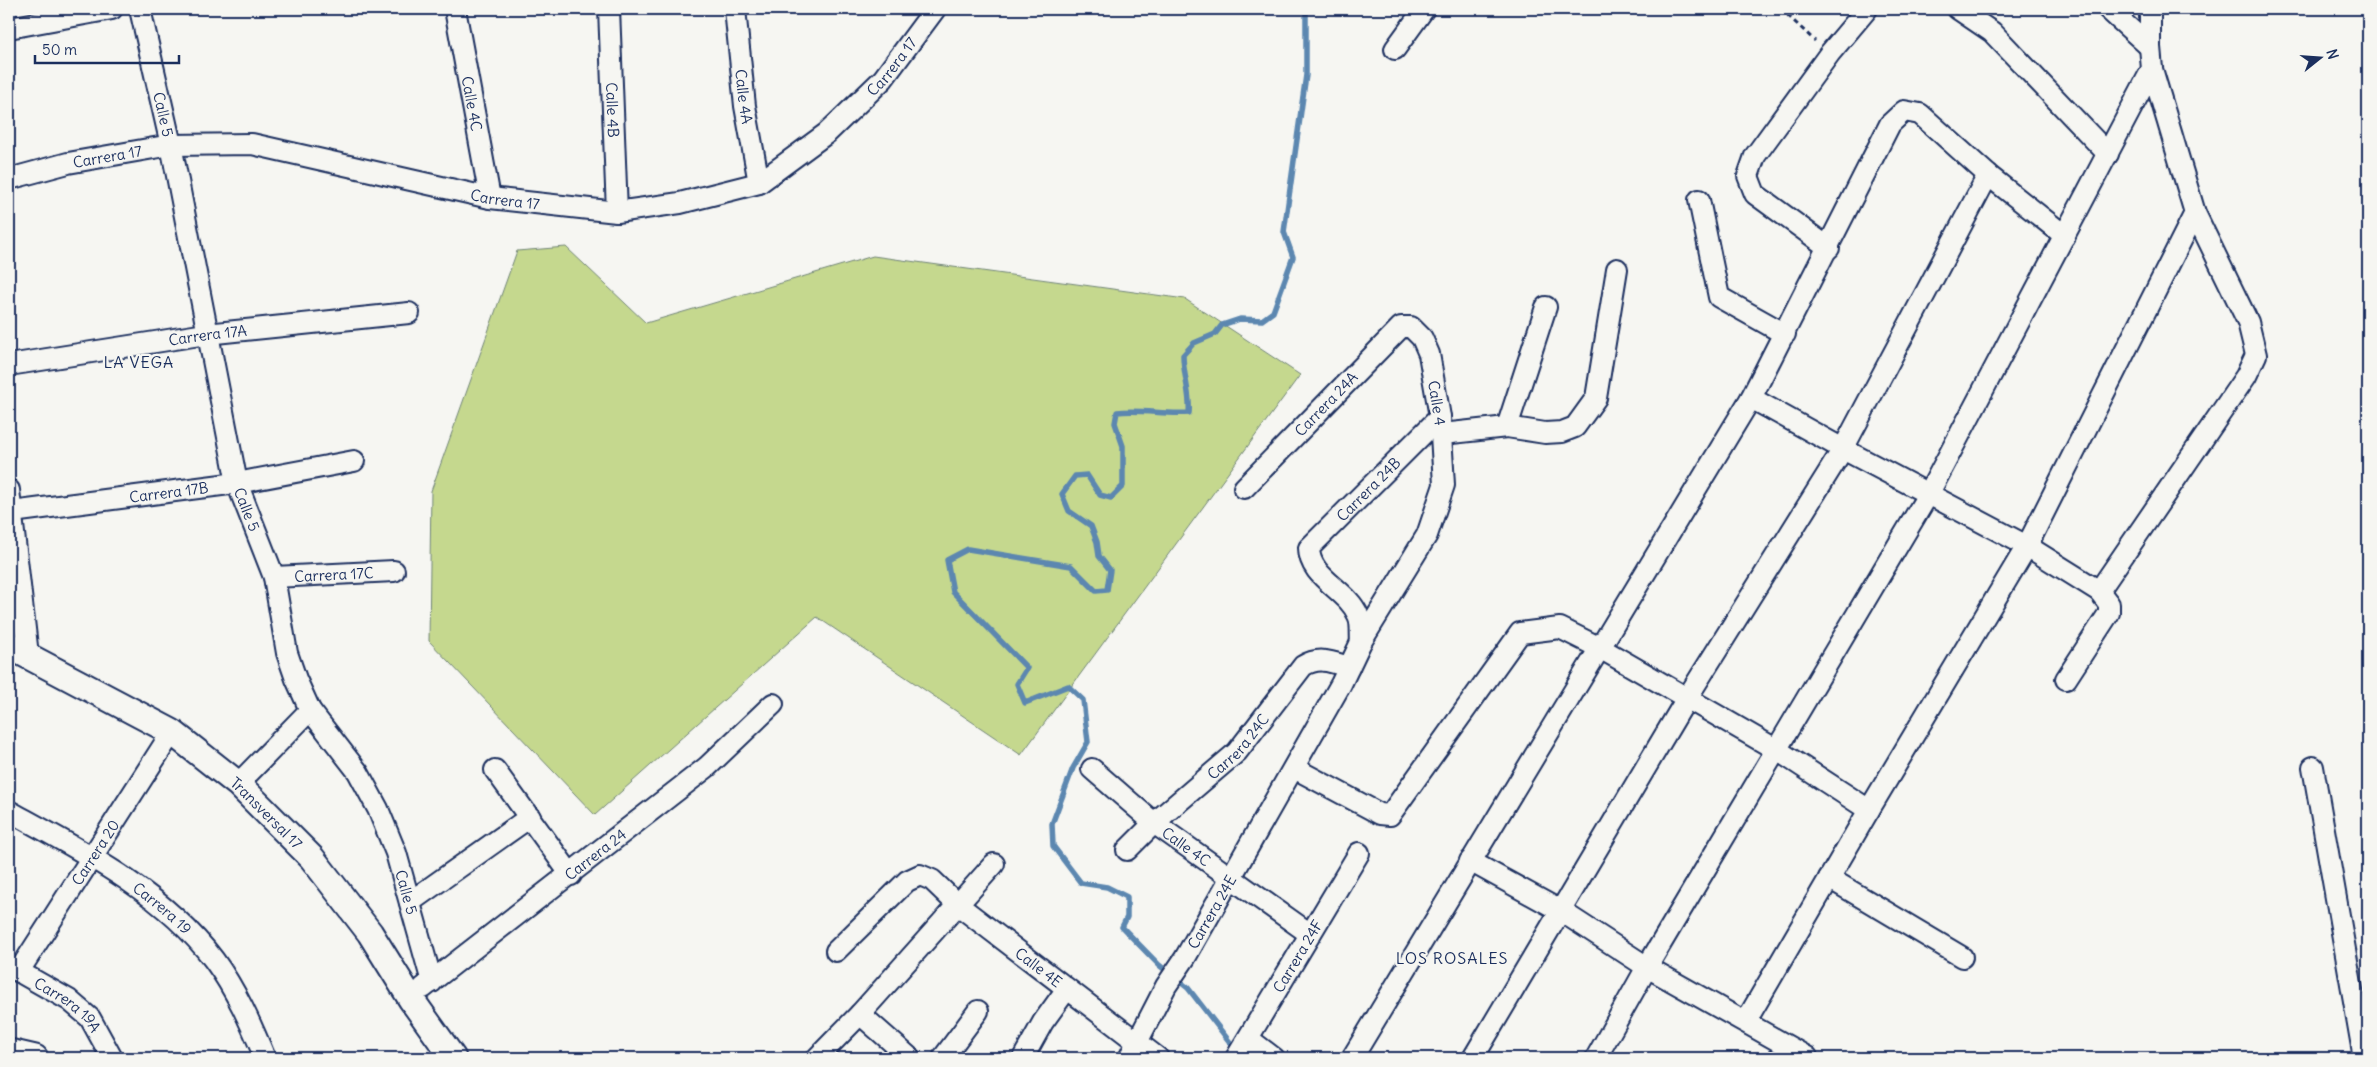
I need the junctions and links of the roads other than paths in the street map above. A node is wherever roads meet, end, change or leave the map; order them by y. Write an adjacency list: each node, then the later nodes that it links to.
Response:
1 (112, 9): 12 (street)
2 (140, 9): 16 (street, Calle 5)
3 (455, 9): 21 (street, Calle 4C)
4 (609, 9): 23 (street, Calle 4B)
5 (735, 9): 20 (street, Calle 4A)
6 (935, 9): 20 (street, Carrera 17)
7 (1424, 9): 14 (street)
8 (1867, 9): 26 (street)
9 (1958, 9): 17 (street)
10 (2108, 9): 13 (street)
11 (2150, 9): 13 (street)
12 (9, 28)
13 (2150, 47): 15 (street)
14 (1395, 49)
15 (2152, 69): 17 (street); 24 (street)
16 (171, 145): 19 (street, Carrera 17); 21 (street, Carrera 17); 31 (street, Calle 5)
17 (2108, 154): 25 (street)
18 (1988, 175): 25 (street); 26 (street); 37 (street)
19 (9, 179)
20 (759, 183): 23 (street, Carrera 17)
21 (490, 198): 23 (street, Carrera 17)
22 (1699, 200): 32 (street)
23 (616, 212)
24 (2195, 213): 44 (street); 47 (street)
25 (2064, 236): 42 (street)
26 (1829, 248): 32 (street)
27 (1617, 269): 36 (street)
28 (1546, 308): 36 (street)
29 (409, 313): 31 (street, Carrera 17A)
30 (1411, 327): 35 (street, Calle 4); 40 (street, Carrera 24A)
31 (206, 334): 33 (street, Carrera 17A); 39 (street, Calle 5)
32 (1785, 334): 34 (street)
33 (9, 365)
34 (1751, 398): 37 (street); 49 (street)
35 (1441, 425): 36 (street); 48 (street, Calle 4); 48 (street, Carrera 24B)
36 (1507, 427)
37 (1843, 449): 42 (street); 53 (street)
38 (354, 461): 39 (street, Carrera 17B)
39 (237, 483): 43 (street, Carrera 17B); 46 (street, Calle 5)
40 (1244, 488)
41 (9, 490): 43 (street)
42 (1929, 493): 44 (street); 57 (street)
43 (12, 512): 50 (street)
44 (2027, 546): 47 (street); 63 (street)
45 (394, 571): 46 (street, Carrera 17C)
46 (274, 577): 55 (street, Calle 5)
47 (2099, 591): 52 (street)
48 (1361, 642): 51 (street)
49 (1600, 648): 53 (street); 59 (street); 70 (street)
50 (18, 650): 56 (street, Transversal 17)
51 (1349, 667): 59 (street); 66 (street, Carrera 24C)
52 (2066, 679)
53 (1687, 698): 57 (street); 77 (street)
54 (773, 704): 72 (street, Carrera 24)
55 (310, 710): 62 (street); 75 (street, Calle 5)
56 (172, 732): 62 (street, Transversal 17); 69 (street, Carrera 20)
57 (1776, 750): 63 (street); 81 (street)
58 (2313, 767): 106 (street)
59 (1294, 768): 73 (street, Carrera 24E)
60 (1092, 769): 66 (street, Calle 4C)
61 (495, 770): 65 (street)
62 (238, 784): 85 (street, Transversal 17)
63 (1868, 810): 74 (street)
64 (9, 811): 69 (street, Carrera 19)
65 (530, 817): 72 (street); 75 (street)
66 (1154, 823): 67 (street, Carrera 24C); 73 (street, Calle 4C)
67 (1127, 850)
68 (1359, 853): 78 (street, Carrera 24F)
69 (93, 858): 82 (street, Carrera 20); 95 (street, Carrera 19)
70 (1470, 861): 77 (street); 103 (street)
71 (994, 864): 76 (street)
72 (571, 875): 83 (street, Carrera 24)
73 (1231, 878): 78 (street, Calle 4C); 90 (street, Carrera 24E)
74 (1829, 878): 80 (street); 88 (street)
75 (410, 902): 83 (street, Calle 5)
76 (958, 905): 79 (street, Calle 4E); 84 (street, Calle 4E); 87 (street)
77 (1561, 911): 81 (street); 104 (street)
78 (1310, 934): 89 (street, Carrera 24F)
79 (836, 951)
80 (1962, 957)
81 (1647, 967): 88 (street); 105 (street)
82 (14, 968): 94 (street, Carrera 19A)
83 (432, 982): 85 (street, Carrera 24)
84 (1066, 990): 90 (street, Calle 4E); 100 (street)
85 (411, 999): 96 (street, Transversal 17)
86 (978, 1011): 99 (street)
87 (860, 1014): 97 (street); 98 (street)
88 (1746, 1021): 92 (street)
89 (1244, 1047): 102 (street)
90 (1133, 1051): 101 (street, Calle 4E)
91 (9, 1052): 93 (street)
92 (1807, 1057)
93 (35, 1058)
94 (112, 1058)
95 (265, 1058)
96 (453, 1058)
97 (817, 1058)
98 (910, 1058)
99 (943, 1058)
100 (1023, 1058)
101 (1158, 1058)
102 (1274, 1058)
103 (1352, 1058)
104 (1473, 1058)
105 (1596, 1058)
106 (2364, 1058)

